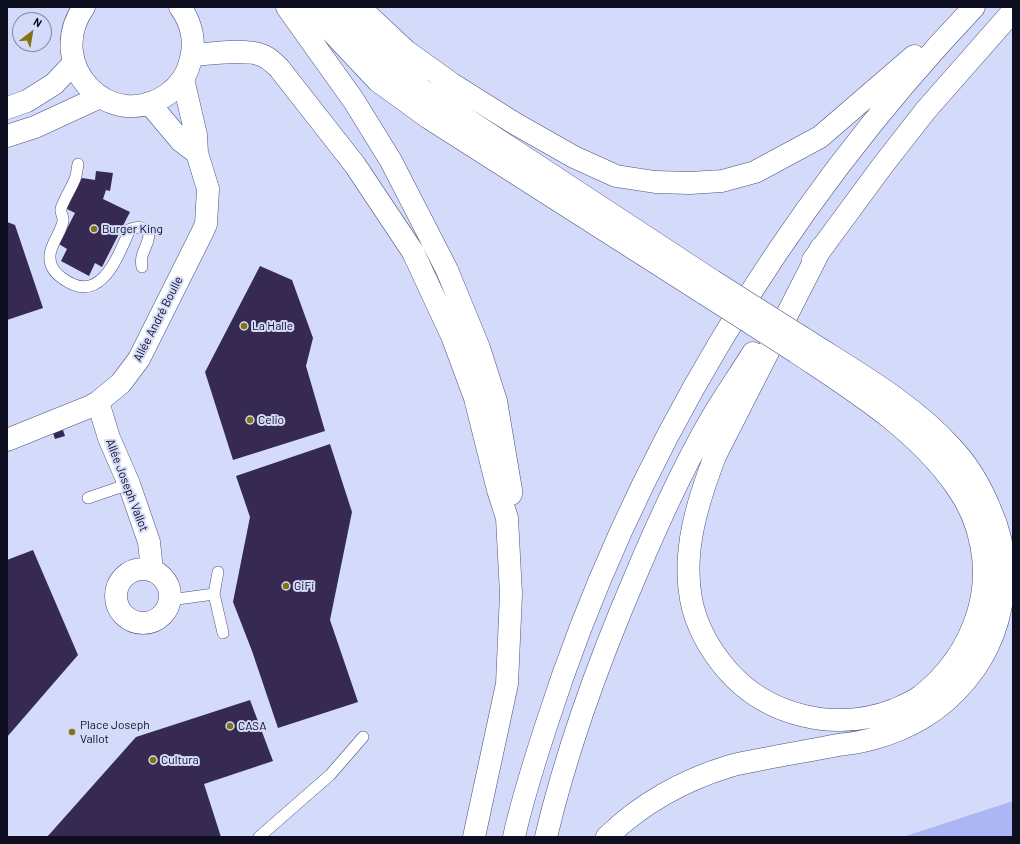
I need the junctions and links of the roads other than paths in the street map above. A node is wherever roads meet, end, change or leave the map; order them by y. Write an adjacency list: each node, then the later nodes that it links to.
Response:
1 (84, 7): 10 (main road)
2 (287, 7): 26 (main road)
3 (312, 7): 20 (main road)
4 (333, 7): 20 (main road)
5 (359, 7): 6 (main road)
6 (972, 7): 35 (main road)
7 (184, 9): 9 (main road)
8 (1013, 11): 18 (main road)
9 (192, 56): 11 (main road); 26 (main road)
10 (74, 63): 12 (main road); 14 (main road)
11 (183, 80): 13 (main road); 16 (main road, Allée André Boulle)
12 (100, 97): 13 (main road); 15 (main road)
13 (149, 103): 16 (main road)
14 (7, 108)
15 (7, 136)
16 (197, 154): 22 (main road, Allée André Boulle)
17 (78, 164): 19 (lane)
18 (821, 248): 21 (main road); 36 (main road)
19 (142, 266)
20 (709, 288): 21 (main road, bridge)
21 (799, 345): 37 (main road)
22 (98, 402): 23 (main road, Allée André Boulle); 24 (main road, Allée Joseph Vallot)
23 (7, 440)
24 (129, 484): 25 (lane); 27 (main road, Allée Joseph Vallot)
25 (88, 498)
26 (507, 518): 34 (main road)
27 (152, 570): 30 (main road); 30 (main road)
28 (218, 572): 29 (lane)
29 (214, 594): 30 (lane); 31 (lane)
30 (170, 600)
31 (224, 633)
32 (363, 737): 33 (lane)
33 (259, 837)
34 (474, 837)
35 (514, 837)
36 (546, 837)
37 (607, 837)

